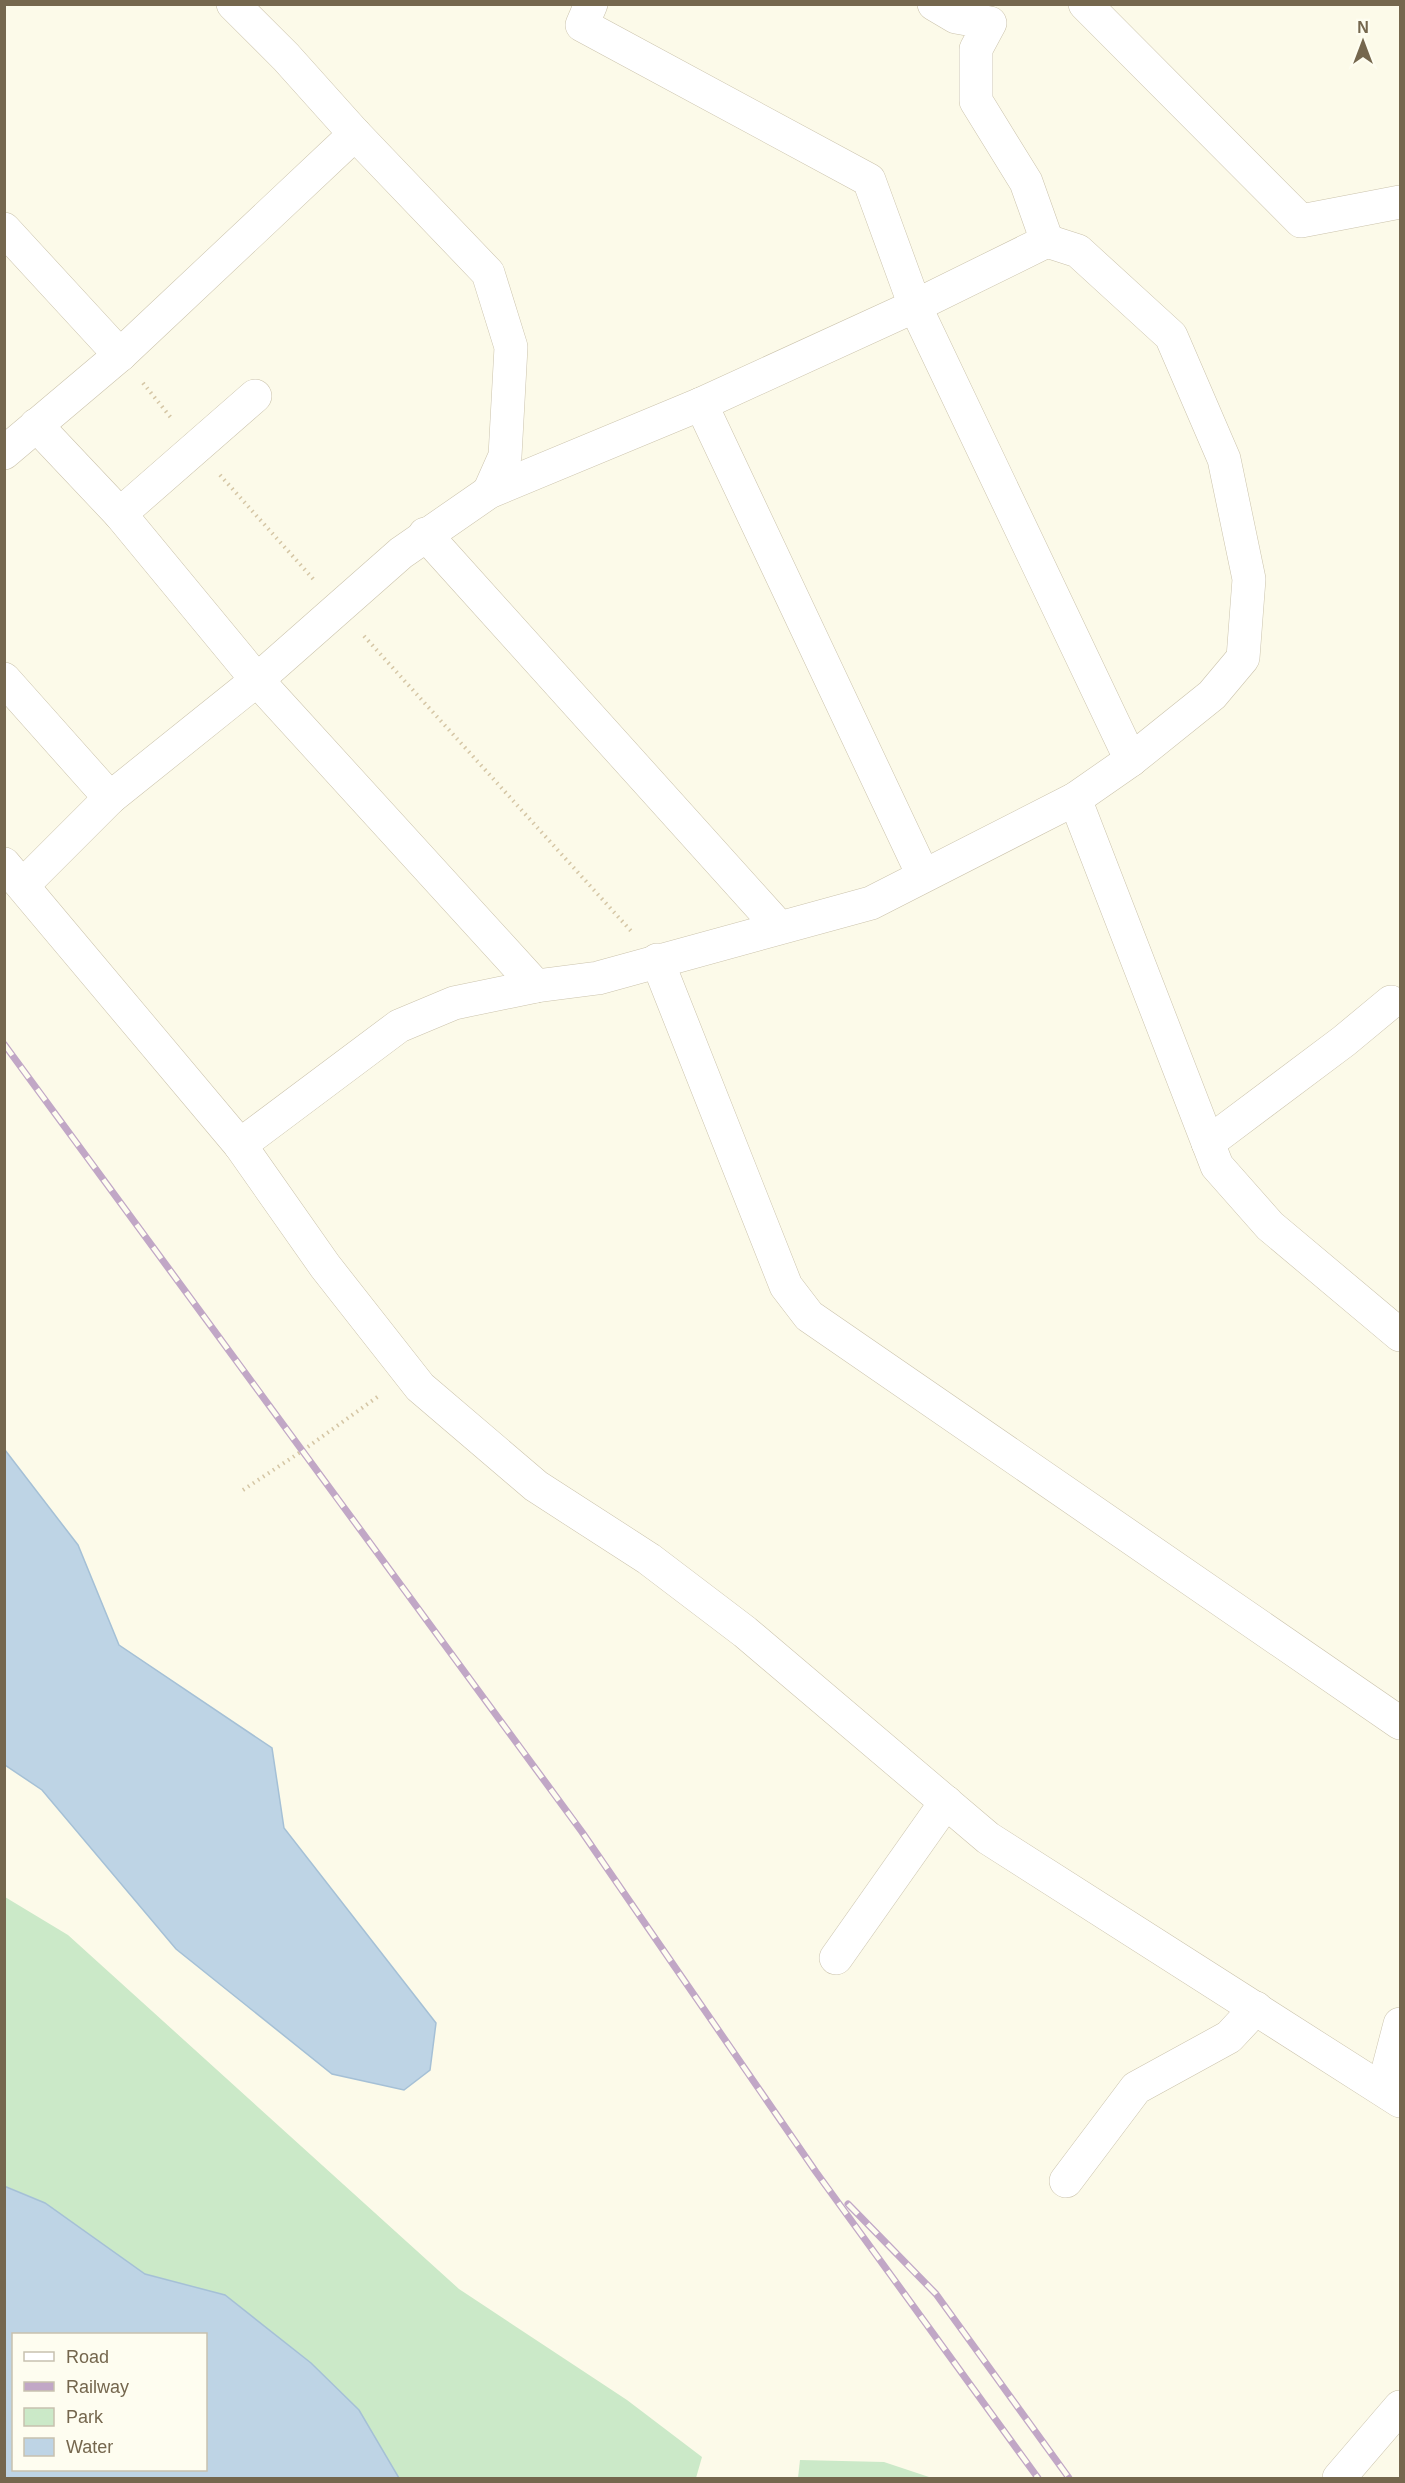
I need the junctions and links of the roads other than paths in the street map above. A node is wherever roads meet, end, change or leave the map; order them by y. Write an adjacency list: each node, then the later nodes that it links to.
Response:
1 (233, 4): 6 (street)
2 (591, 4): 10 (street)
3 (934, 4): 5 (street)
4 (1085, 4): 7 (street)
5 (999, 14): 9 (street)
6 (355, 134): 11 (street); 16 (street)
7 (1401, 202)
8 (4, 229): 11 (street)
9 (1047, 241): 10 (street); 21 (street)
10 (915, 306): 13 (street); 21 (street)
11 (120, 355): 14 (street)
12 (255, 396): 17 (street)
13 (701, 404): 16 (street); 25 (street)
14 (36, 425): 15 (street); 17 (street)
15 (4, 453)
16 (489, 492): 18 (street)
17 (120, 514): 20 (street)
18 (425, 534): 20 (street); 26 (street)
19 (4, 679): 22 (street)
20 (257, 680): 22 (street); 28 (street)
21 (1131, 760): 23 (street)
22 (110, 798): 24 (street)
23 (1075, 799): 25 (street); 30 (street)
24 (14, 874): 31 (street)
25 (923, 875): 26 (street)
26 (779, 927): 27 (street)
27 (657, 960): 28 (street); 33 (street)
28 (536, 986): 31 (street)
29 (1391, 1002): 30 (street)
30 (1208, 1143): 32 (street)
31 (240, 1145): 34 (street)
32 (1401, 1335)
33 (1401, 1722)
34 (946, 1802): 35 (street); 36 (street)
35 (836, 1958)
36 (1256, 2008): 38 (street); 39 (street)
37 (1401, 2024): 38 (street)
38 (1392, 2095)
39 (1066, 2181)
40 (1401, 2407): 41 (street)
41 (1339, 2478)

